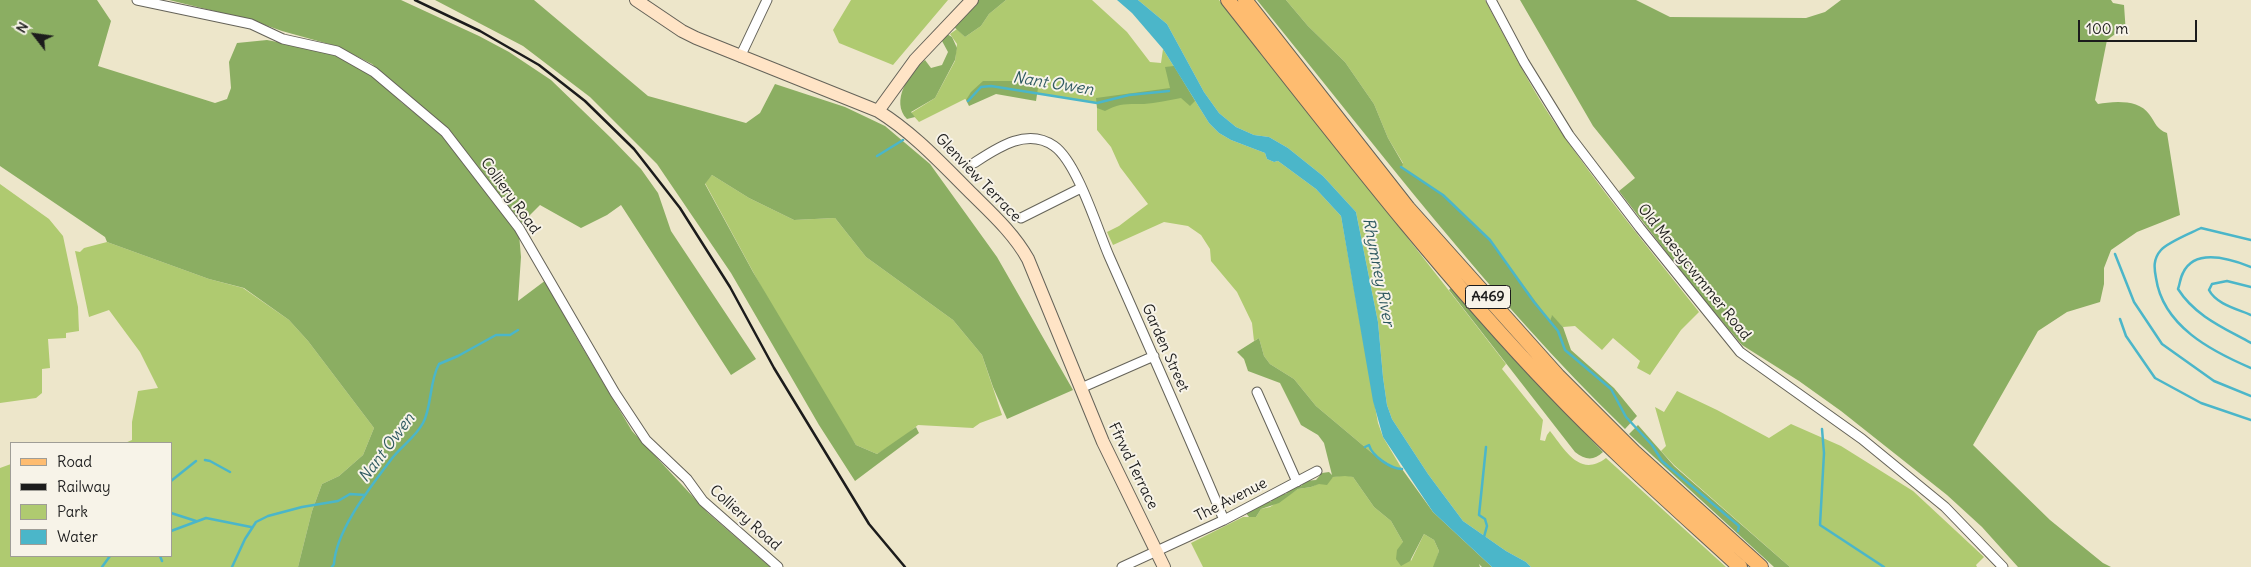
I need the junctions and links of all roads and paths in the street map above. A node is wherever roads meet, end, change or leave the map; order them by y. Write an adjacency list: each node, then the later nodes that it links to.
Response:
1 (137, 0): 20 (street, Colliery Road)
2 (636, 0): 8 (street, Glenview Terrace)
3 (767, 0): 8 (street)
4 (972, 0): 9 (street)
5 (1228, 0): 23 (main road, A469)
6 (1244, 0): 24 (main road, A469)
7 (1491, 0): 25 (street, Old Maesycwmmer Road)
8 (740, 57): 9 (street, Glenview Terrace)
9 (878, 111): 14 (street, Glenview Terrace)
10 (974, 163): 11 (street, Garden Street)
11 (1081, 188): 12 (street); 13 (street, Garden Street)
12 (1021, 218)
13 (1154, 356): 14 (street); 18 (street, Garden Street)
14 (1082, 390): 19 (street, Ffrwd Terrace)
15 (1256, 392): 17 (street)
16 (1317, 471): 17 (street, The Avenue)
17 (1297, 482): 18 (street, The Avenue)
18 (1224, 520): 19 (street, The Avenue)
19 (1157, 552): 21 (street, The Avenue); 22 (street, Ffrwd Terrace)
20 (778, 567)
21 (1122, 567)
22 (1164, 567)
23 (1740, 567)
24 (1761, 567)
25 (2003, 567)

